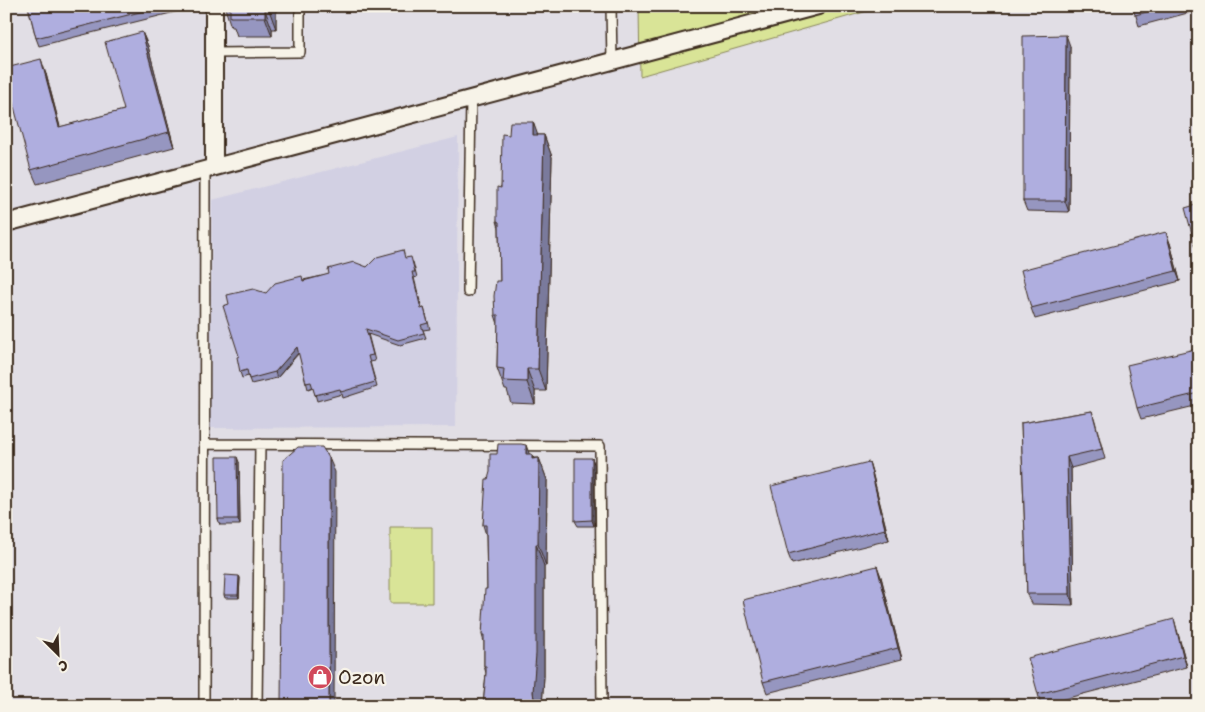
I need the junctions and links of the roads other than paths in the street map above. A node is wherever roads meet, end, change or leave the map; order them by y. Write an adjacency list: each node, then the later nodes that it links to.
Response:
1 (214, 6): 5 (street)
2 (300, 6): 5 (lane)
3 (611, 6): 6 (lane)
4 (818, 6): 6 (street)
5 (214, 54): 8 (street)
6 (612, 62): 7 (street)
7 (471, 99): 8 (street); 10 (lane)
8 (210, 168): 9 (street); 11 (lane)
9 (6, 223)
10 (468, 292)
11 (204, 444): 12 (lane); 13 (lane)
12 (260, 444): 14 (lane); 15 (lane)
13 (204, 706)
14 (257, 706)
15 (602, 706)

